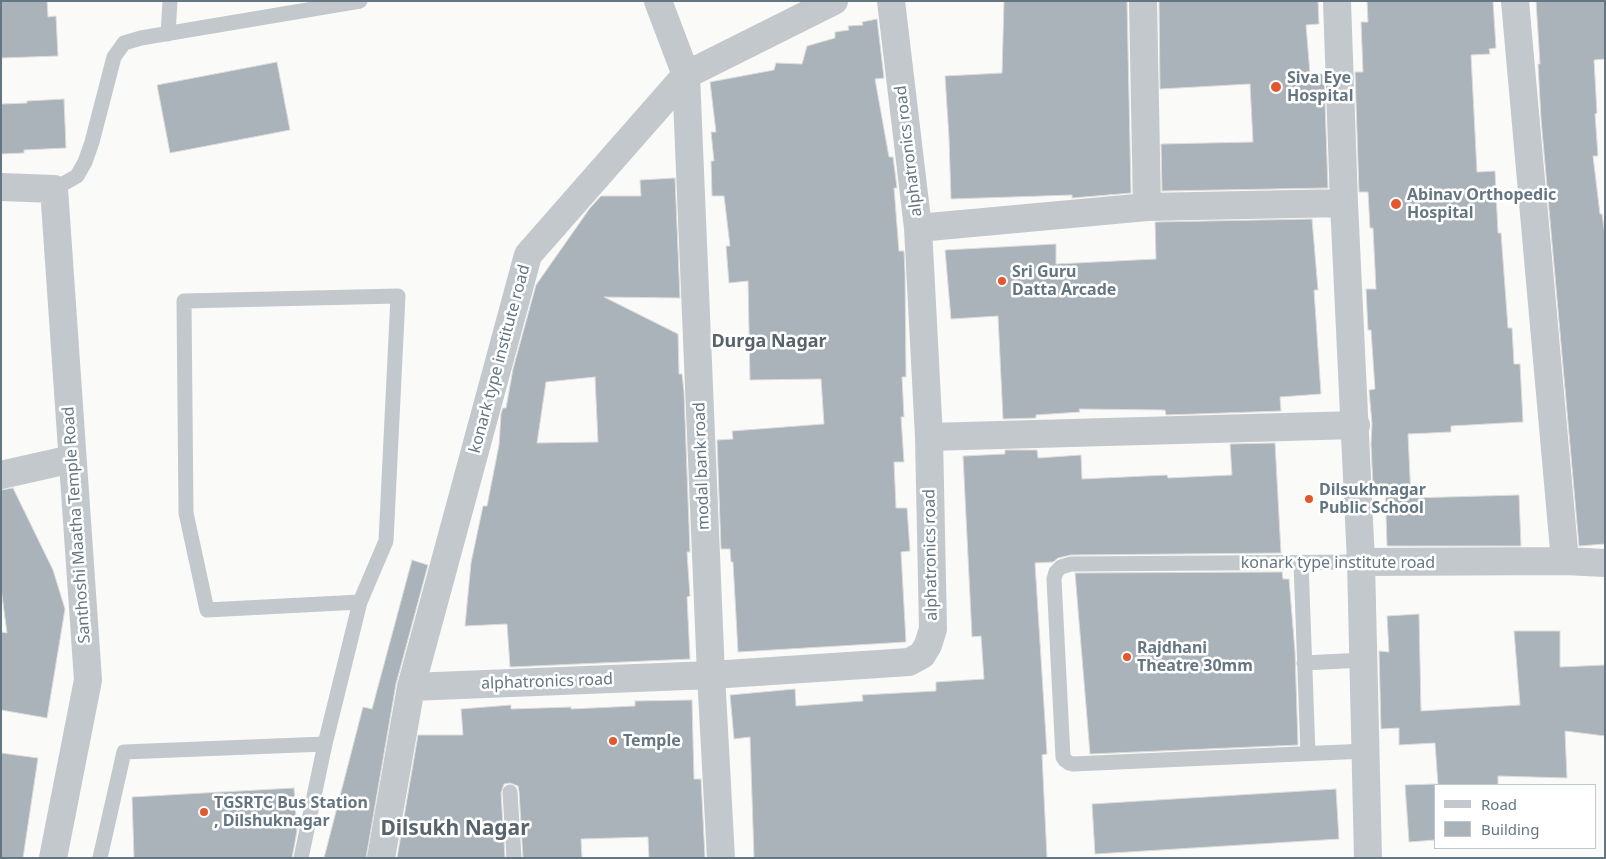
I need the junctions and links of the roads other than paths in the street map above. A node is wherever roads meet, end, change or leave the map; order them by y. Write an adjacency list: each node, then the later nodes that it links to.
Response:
1 (170, 1): 9 (lane)
2 (360, 1): 9 (lane)
3 (658, 1): 10 (street, modal bank road)
4 (834, 1): 10 (street, konark type institute road)
5 (890, 1): 15 (street, alphatronics road)
6 (1143, 1): 14 (street)
7 (1337, 1): 13 (street)
8 (1515, 1): 20 (street)
9 (168, 34): 12 (lane)
10 (686, 74): 27 (street, modal bank road); 28 (street, konark type institute road)
11 (1, 187): 12 (street)
12 (54, 189): 18 (street, Santhoshi Maatha Temple Road)
13 (1344, 203): 14 (street); 16 (street)
14 (1147, 207): 15 (street)
15 (918, 228): 17 (street, alphatronics road)
16 (1356, 425): 17 (street); 21 (street)
17 (929, 438): 27 (street, alphatronics road)
18 (72, 459): 19 (street); 33 (street, Santhoshi Maatha Temple Road)
19 (1, 475)
20 (1565, 561): 21 (street, konark type institute road); 23 (street, konark type institute road)
21 (1361, 562): 22 (lane, konark type institute road); 25 (street)
22 (1301, 563): 26 (lane); 31 (lane, konark type institute road)
23 (1605, 563)
24 (360, 602): 24 (lane); 29 (lane)
25 (1364, 660): 26 (lane); 30 (street)
26 (1304, 663): 31 (lane)
27 (710, 675): 28 (street, alphatronics road); 38 (street, modal bank road)
28 (411, 687): 36 (street, konark type institute road)
29 (325, 744): 34 (lane); 35 (lane)
30 (1366, 751): 31 (lane); 39 (street)
31 (1308, 753)
32 (510, 792): 37 (lane)
33 (53, 858)
34 (100, 858)
35 (301, 858)
36 (381, 858)
37 (514, 858)
38 (721, 858)
39 (1368, 858)

